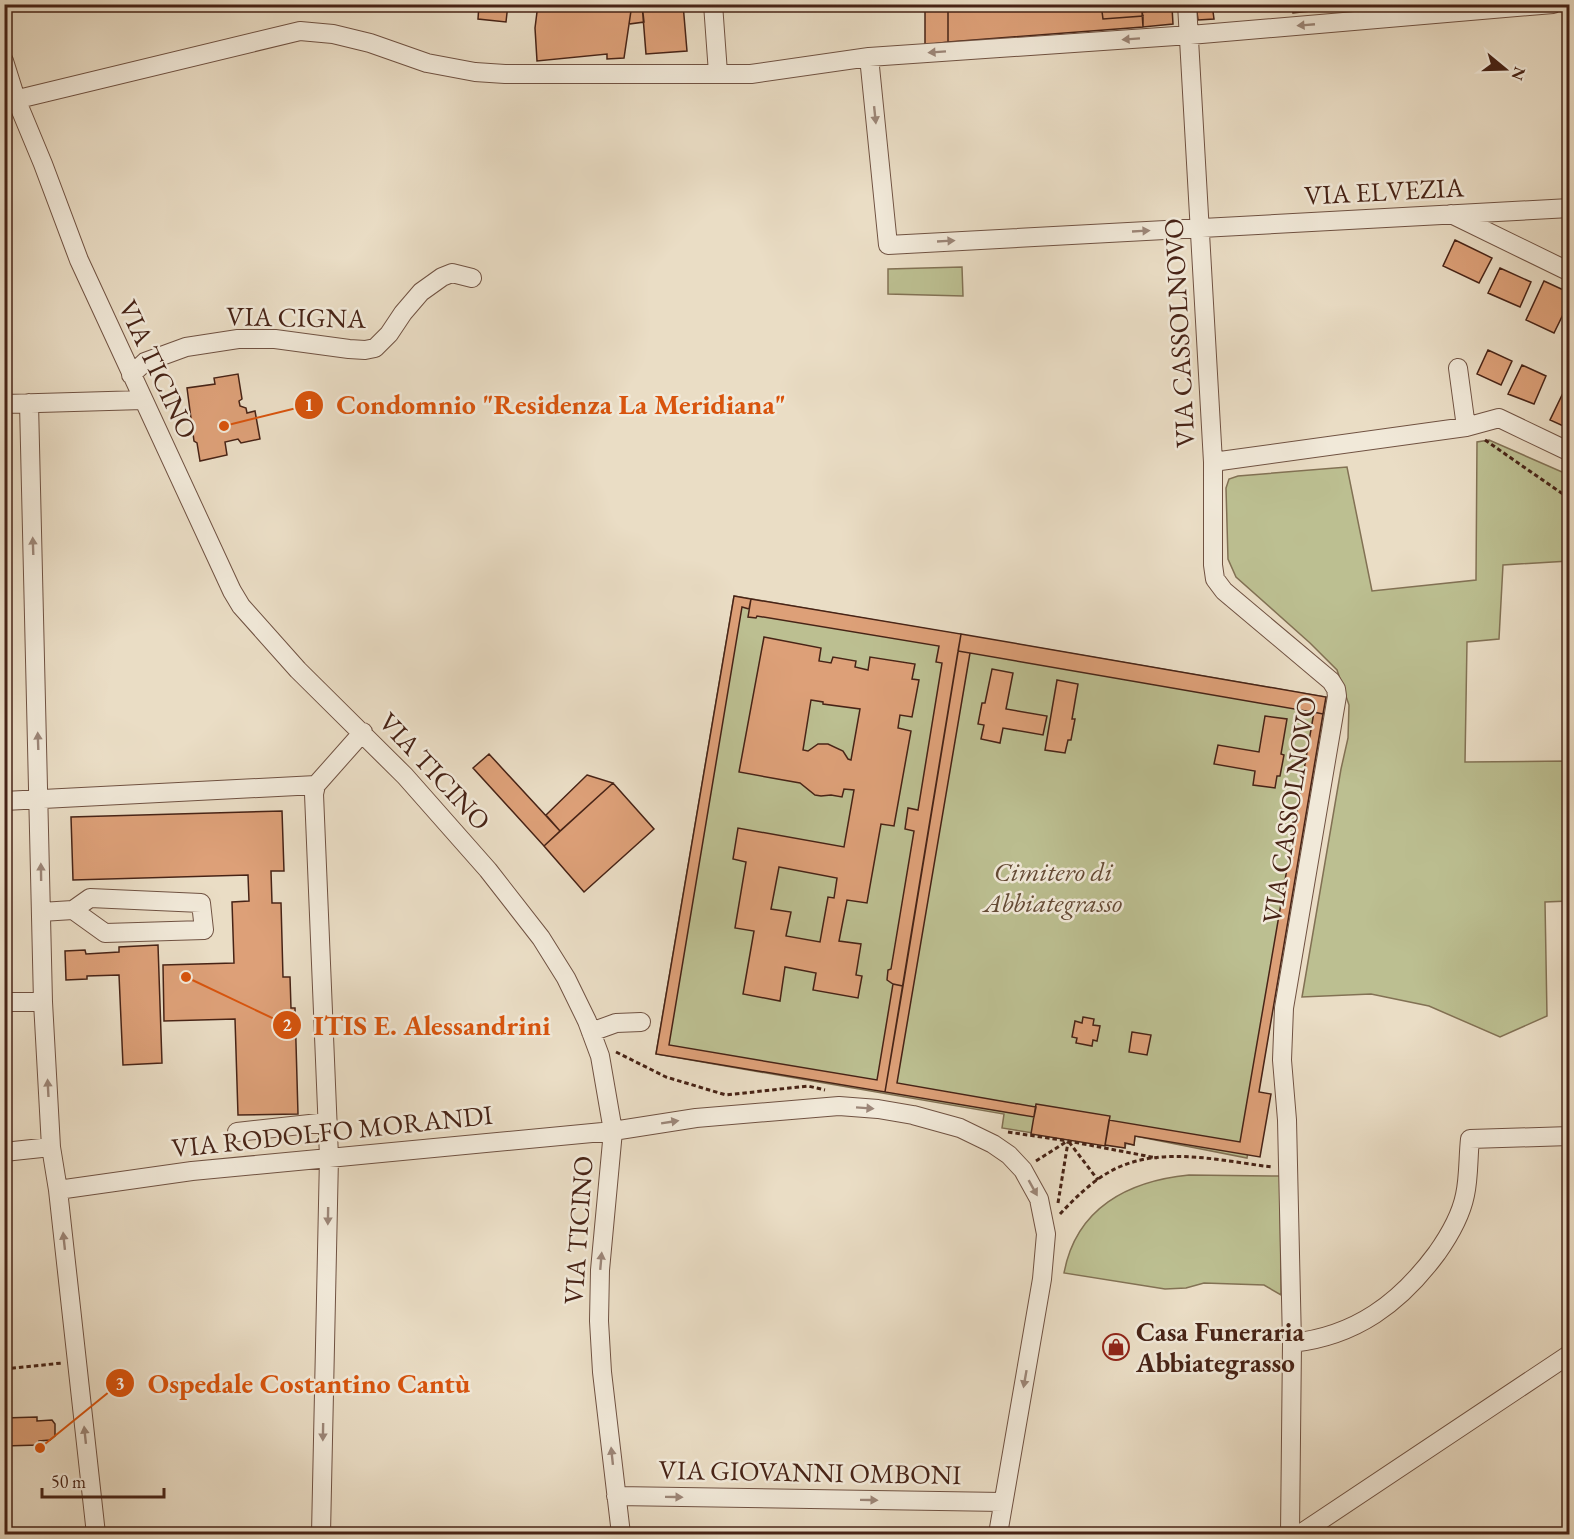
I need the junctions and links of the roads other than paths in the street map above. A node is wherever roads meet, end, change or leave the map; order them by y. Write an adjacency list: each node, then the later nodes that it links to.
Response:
1 (712, 4): 7 (street)
2 (1187, 4): 4 (street, VIA CASSOLNOVO)
3 (1553, 4): 4 (street, one-way to 4)
4 (1190, 35): 5 (street, one-way to 5); 11 (street, VIA CASSOLNOVO)
5 (869, 57): 7 (street); 11 (street, VIA ELVEZIA, one-way to 11)
6 (4, 61): 8 (street, VIA TICINO)
7 (718, 73): 8 (street)
8 (10, 101): 15 (street, VIA TICINO)
9 (1569, 208): 10 (street, VIA ELVEZIA)
10 (1450, 214): 11 (street, VIA ELVEZIA); 12 (street)
11 (1201, 228): 21 (street, VIA CASSOLNOVO)
12 (1569, 272)
13 (472, 278): 15 (street, VIA CIGNA)
14 (1458, 368): 19 (street)
15 (131, 375): 16 (street, VIA TICINO)
16 (143, 400): 18 (street); 22 (street, VIA TICINO)
17 (4, 404): 18 (street)
18 (29, 404): 24 (street, one-way to 18)
19 (1466, 427): 20 (street); 21 (street)
20 (1569, 452)
21 (1213, 462): 40 (street, VIA CASSOLNOVO)
22 (363, 732): 23 (street); 31 (street, VIA TICINO)
23 (316, 784): 24 (street); 32 (street)
24 (40, 799): 25 (street); 27 (street, one-way to 24)
25 (4, 801)
26 (73, 910): 26 (street); 27 (street)
27 (42, 912): 29 (street)
28 (4, 1002): 29 (street)
29 (43, 1002): 36 (street, one-way to 29)
30 (641, 1022): 31 (street)
31 (591, 1032): 33 (street, VIA TICINO)
32 (328, 1122): 34 (street); 38 (street)
33 (613, 1131): 38 (street, VIA RODOLFO MORANDI); 42 (street, VIA TICINO, one-way to 33); 43 (street, VIA RODOLFO MORANDI, one-way to 43)
34 (237, 1132)
35 (1569, 1136): 40 (street)
36 (51, 1147): 37 (street); 39 (street)
37 (4, 1152)
38 (329, 1157): 39 (street, VIA RODOLFO MORANDI); 45 (street, one-way to 45)
39 (58, 1190): 44 (street, one-way to 39)
40 (1293, 1343): 48 (street, VIA CASSOLNOVO)
41 (1569, 1354): 49 (street)
42 (616, 1496): 43 (street, VIA GIOVANNI OMBONI, one-way to 43); 46 (street, VIA TICINO)
43 (1003, 1502): 47 (street, VIA RODOLFO MORANDI)
44 (96, 1534)
45 (321, 1534)
46 (621, 1534)
47 (998, 1534)
48 (1290, 1534)
49 (1300, 1534)

